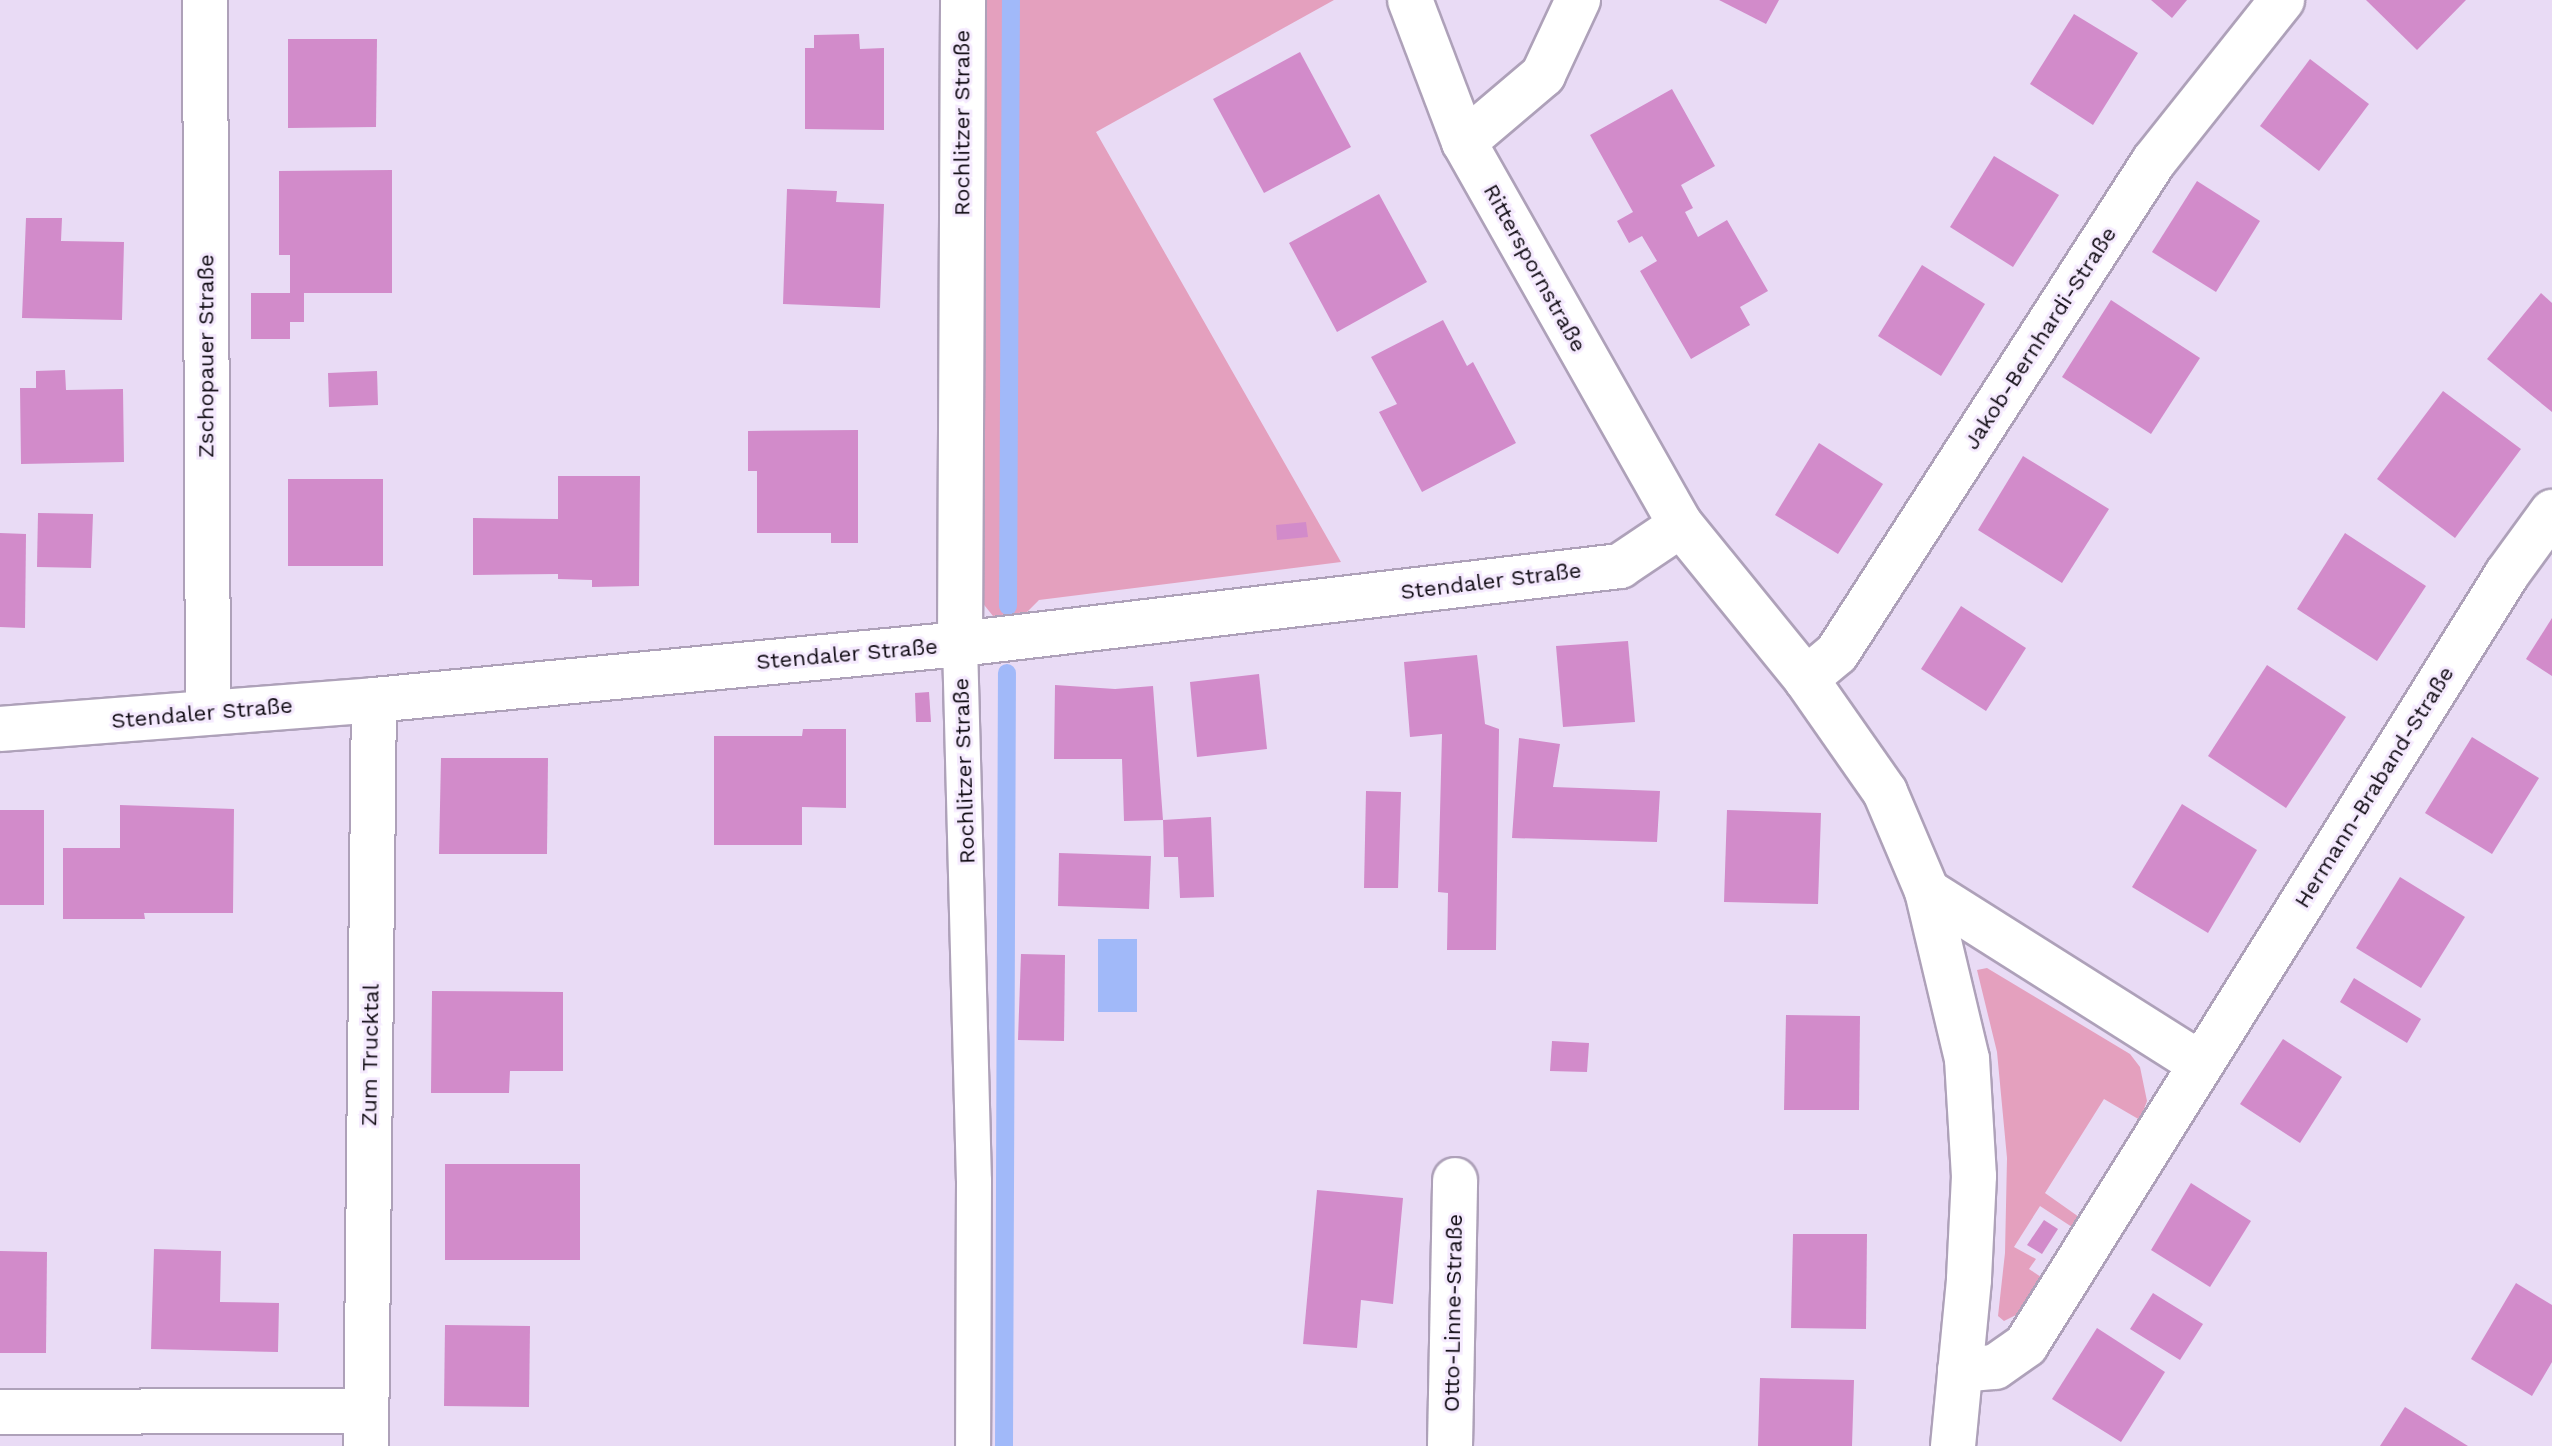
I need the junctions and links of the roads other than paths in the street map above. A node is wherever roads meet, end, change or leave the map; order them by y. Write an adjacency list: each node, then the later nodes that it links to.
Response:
1 (205, 0): 12 (street, Zschopauer Straße)
2 (963, 0): 9 (street, Rochlitzer Straße)
3 (1410, 0): 6 (street, Ritterspornstraße)
4 (1578, 0): 6 (street)
5 (2282, 0): 10 (street, Jakob-Bernhardi-Straße)
6 (1464, 142): 8 (street, Ritterspornstraße)
7 (2552, 512): 15 (street, Hermann-Braband-Straße)
8 (1681, 525): 9 (street, Stendaler Straße); 10 (street, Ritterspornstraße)
9 (960, 644): 11 (street, Stendaler Straße); 20 (lane, Rochlitzer Straße)
10 (1806, 679): 14 (street, Ritterspornstraße)
11 (374, 700): 12 (street, Stendaler Straße); 19 (street, Zum Trucktal)
12 (208, 712): 13 (street, Stendaler Straße)
13 (0, 729)
14 (1927, 891): 15 (street); 17 (street, Ritterspornstraße)
15 (2201, 1064): 17 (street, Hermann-Braband-Straße)
16 (1455, 1180): 21 (street, Otto-Linne-Straße)
17 (1960, 1370): 22 (street, Ritterspornstraße)
18 (0, 1412): 19 (street, Zum Trucktal)
19 (366, 1428)
20 (973, 1446)
21 (1450, 1446)
22 (1953, 1446)

